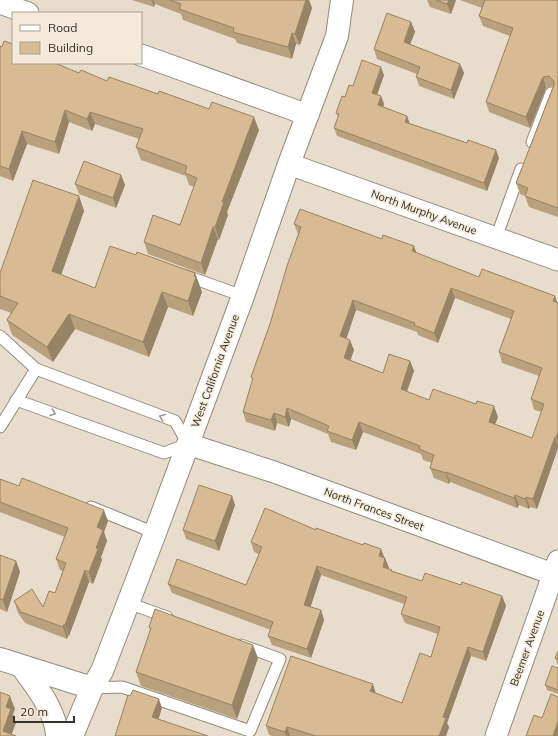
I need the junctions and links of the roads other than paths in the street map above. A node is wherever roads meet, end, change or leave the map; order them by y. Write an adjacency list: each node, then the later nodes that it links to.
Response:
1 (342, 0): 6 (street, West California Avenue)
2 (0, 3): 3 (street)
3 (25, 12)
4 (142, 55): 6 (street)
5 (550, 93): 8 (lane)
6 (308, 115): 7 (street, West California Avenue)
7 (289, 164): 8 (street, North Murphy Avenue); 11 (street, West California Avenue)
8 (496, 238): 9 (street, North Murphy Avenue)
9 (558, 260)
10 (176, 272): 11 (lane)
11 (243, 296): 16 (street, West California Avenue)
12 (0, 336): 13 (lane)
13 (36, 369): 14 (lane); 16 (lane, one-way to 13)
14 (16, 400): 15 (lane); 16 (lane, one-way to 16)
15 (0, 426)
16 (188, 444): 18 (street, West California Avenue); 19 (street, North Frances Street)
17 (82, 504): 18 (lane)
18 (155, 533): 20 (street, West California Avenue)
19 (556, 570): 28 (street, Beemer Avenue)
20 (128, 603): 21 (lane); 25 (street, West California Avenue)
21 (178, 622)
22 (229, 640): 25 (lane)
23 (0, 659): 24 (street)
24 (22, 667): 25 (street); 26 (street)
25 (92, 688): 27 (street, West California Avenue)
26 (57, 736)
27 (72, 736)
28 (496, 736)

